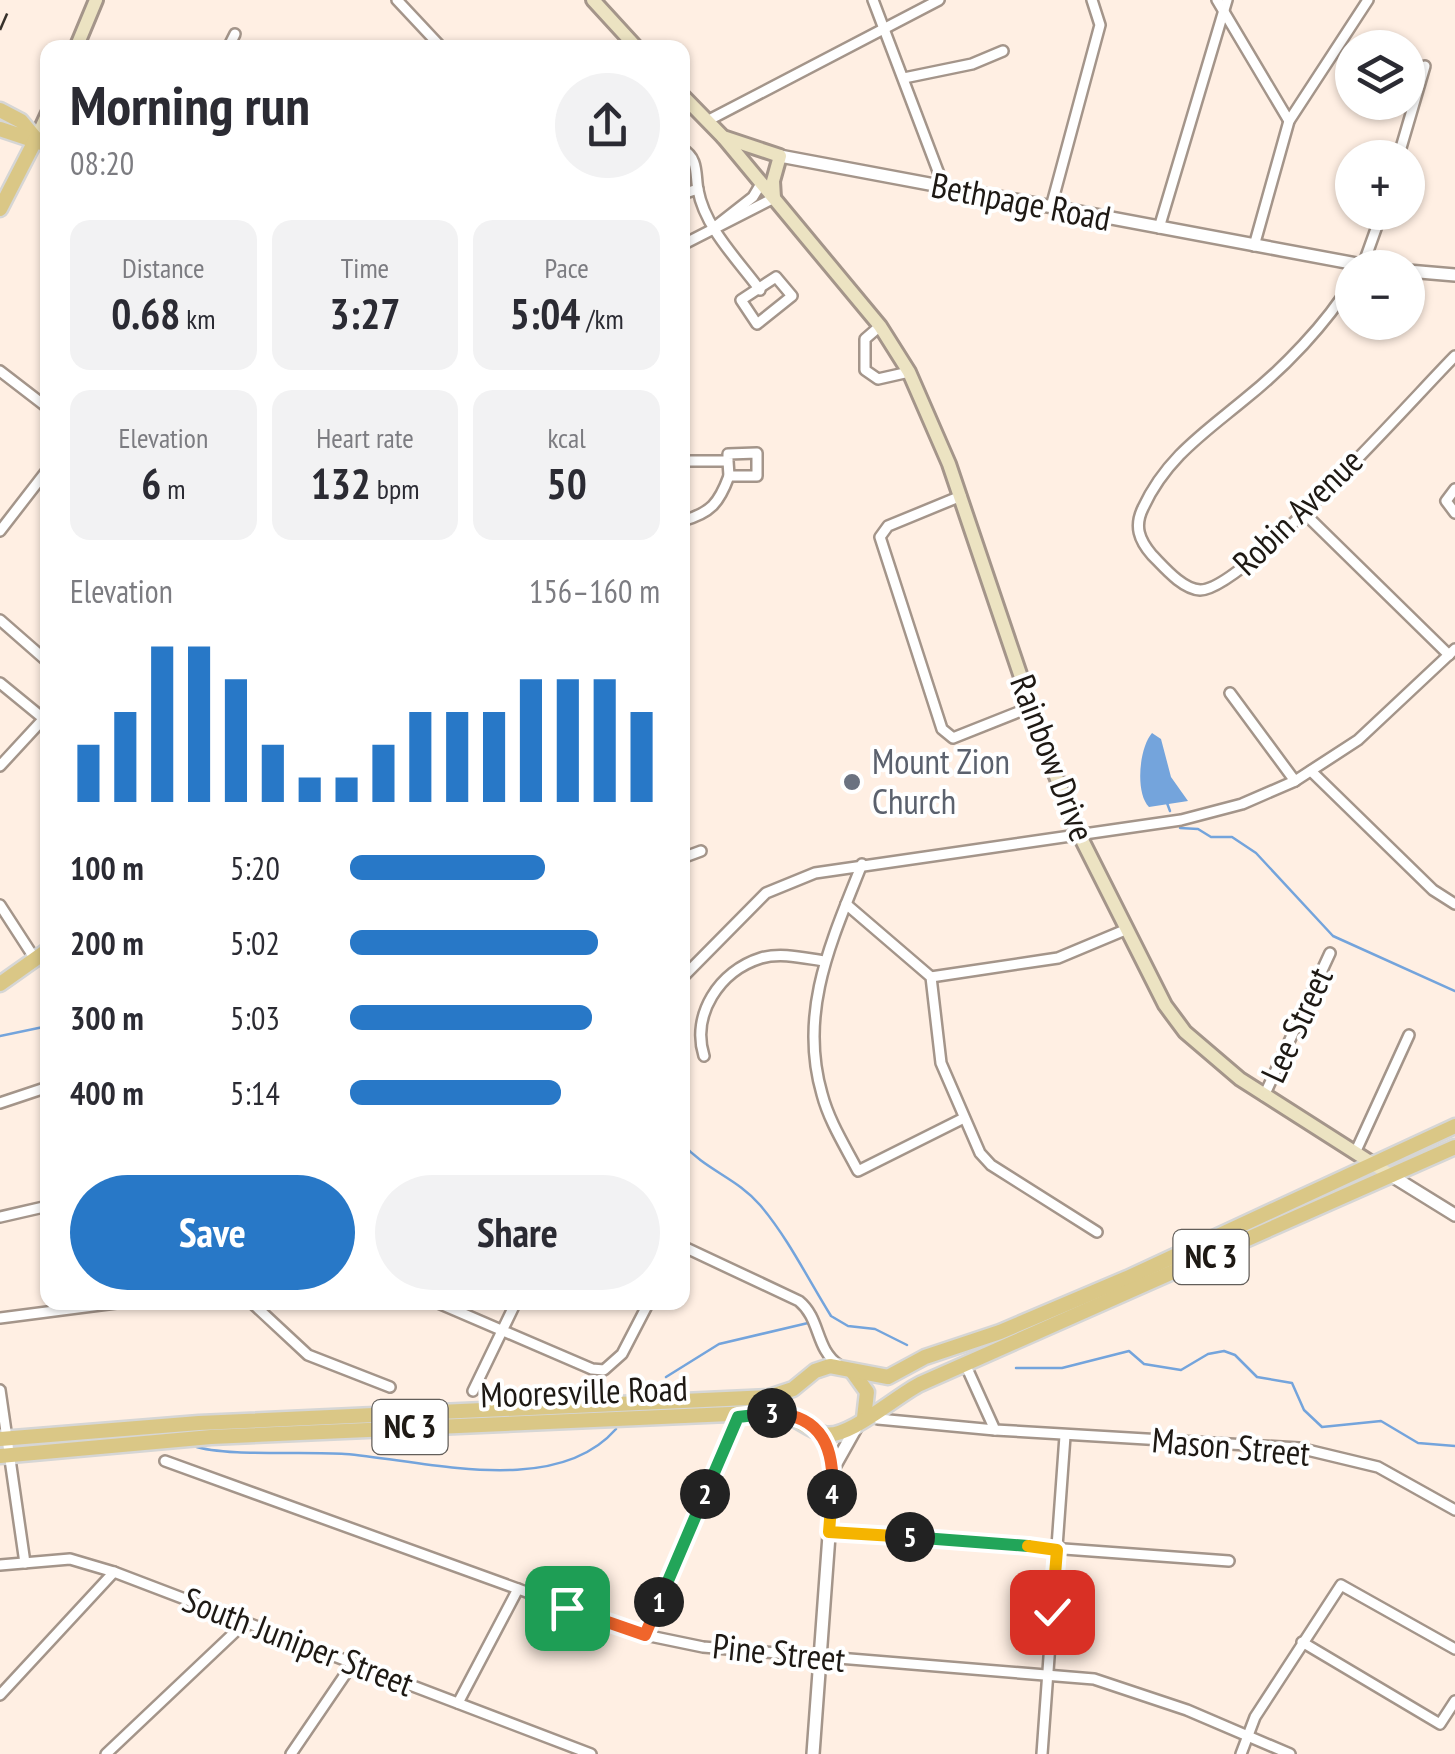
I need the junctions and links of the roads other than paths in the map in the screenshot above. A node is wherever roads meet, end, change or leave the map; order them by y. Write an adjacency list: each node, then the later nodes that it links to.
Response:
1 (96, 0): 13 (main road)
2 (397, 0): 15 (street)
3 (592, 0): 16 (main road)
4 (874, 0): 11 (street)
5 (938, 0): 11 (street)
6 (1092, 0): 35 (street)
7 (1218, 0): 10 (street)
8 (1228, 0): 10 (street)
9 (1368, 0): 22 (street)
10 (1224, 12): 22 (street); 37 (street)
11 (887, 29): 18 (street); 21 (street)
12 (235, 34): 14 (street)
13 (79, 40)
14 (232, 40)
15 (434, 40)
16 (630, 40)
17 (1003, 51): 18 (street)
18 (904, 78): 31 (street)
19 (690, 103): 21 (main road, Bethpage Road)
20 (0, 110): 25 (main road)
21 (707, 120): 24 (main road, Bethpage Road)
22 (1289, 121): 40 (street)
23 (0, 129): 26 (main road)
24 (723, 137): 28 (main road, Bethpage Road); 30 (main road, Rainbow Drive)
25 (40, 140)
26 (40, 141)
27 (40, 145): 36 (main road)
28 (776, 155): 30 (main road); 31 (street, Bethpage Road); 34 (main road)
29 (690, 160): 32 (street)
30 (762, 182): 34 (main road, Rainbow Drive); 38 (street)
31 (944, 187): 35 (street, Bethpage Road)
32 (698, 189): 33 (street); 38 (street)
33 (690, 192)
34 (774, 198): 38 (street); 46 (main road, Rainbow Drive)
35 (1051, 207): 37 (street, Bethpage Road)
36 (0, 209)
37 (1159, 228): 40 (street, Bethpage Road)
38 (714, 229): 39 (street); 44 (street)
39 (690, 241)
40 (1254, 246): 41 (street, Bethpage Road)
41 (1335, 261)
42 (1425, 273): 43 (street)
43 (1455, 276)
44 (760, 290): 44 (street)
45 (1335, 301): 57 (street, Robin Avenue)
46 (880, 326): 49 (main road, Rainbow Drive); 49 (street)
47 (1455, 356): 57 (street, Robin Avenue)
48 (0, 371): 50 (street)
49 (908, 372): 56 (main road, Rainbow Drive)
50 (40, 402)
51 (690, 461): 52 (street)
52 (728, 461): 53 (street); 53 (street)
53 (729, 476): 59 (street)
54 (40, 479): 60 (street)
55 (1455, 490): 58 (street)
56 (960, 496): 66 (main road, Rainbow Drive); 66 (street)
57 (1303, 512): 62 (street)
58 (1455, 513)
59 (690, 517)
60 (0, 531)
61 (0, 620): 63 (street)
62 (1452, 652): 70 (street)
63 (40, 655)
64 (0, 683): 67 (street)
65 (1230, 693): 71 (street)
66 (1031, 707): 72 (main road, Rainbow Drive)
67 (40, 713)
68 (40, 723): 69 (street)
69 (0, 766)
70 (1311, 770): 71 (street); 77 (street)
71 (1295, 781): 72 (street)
72 (1079, 834): 75 (street); 79 (main road, Rainbow Drive)
73 (701, 850): 74 (street)
74 (690, 855)
75 (862, 864): 76 (street); 84 (street)
76 (846, 904): 83 (street); 85 (street)
77 (1455, 904)
78 (0, 905): 80 (street)
79 (1125, 930): 85 (street); 90 (main road, Rainbow Drive)
80 (40, 953)
81 (1330, 953): 90 (street, Lee Street)
82 (40, 956): 86 (main road)
83 (824, 961): 88 (street); 92 (street)
84 (690, 970)
85 (931, 977): 92 (street)
86 (0, 984)
87 (1408, 1035): 95 (street)
88 (704, 1056)
89 (40, 1090): 91 (street)
90 (1264, 1096): 95 (main road, Rainbow Drive)
91 (0, 1103)
92 (964, 1118): 101 (street)
93 (1455, 1126): 96 (main road, Mooresville Road / NC 3)
94 (1455, 1147): 97 (main road, Mooresville Road / NC 3)
95 (1355, 1153): 96 (main road, Rainbow Drive)
96 (1373, 1164): 97 (main road, Rainbow Drive); 112 (main road, Mooresville Road / NC 3)
97 (1392, 1176): 99 (street, Rainbow Drive); 111 (main road, Mooresville Road / NC 3)
98 (40, 1208): 100 (street)
99 (1455, 1214)
100 (0, 1216)
101 (1097, 1232)
102 (690, 1250): 110 (street)
103 (62, 1310): 108 (street)
104 (259, 1310): 114 (street)
105 (457, 1310): 109 (street)
106 (512, 1310): 109 (street)
107 (644, 1310): 109 (street)
108 (0, 1318)
109 (503, 1328): 116 (street)
110 (820, 1341): 112 (street); 113 (street)
111 (966, 1366): 119 (main road, Mooresville Road / NC 3); 121 (street)
112 (843, 1367): 113 (main road, Mooresville Road); 119 (main road)
113 (807, 1378): 120 (main road); 123 (main road, Mooresville Road)
114 (390, 1387)
115 (0, 1390): 123 (street)
116 (474, 1390)
117 (738, 1417): 120 (main road, Mooresville Road / NC 3); 124 (main road, Mooresville Road / NC 3); 136 (street)
118 (878, 1419): 121 (street, Mason Street)
119 (859, 1424): 120 (main road, Mooresville Road); 126 (street)
120 (814, 1429): 126 (street)
121 (995, 1430): 122 (street, Mason Street)
122 (1065, 1436): 127 (street, Mason Street); 129 (street)
123 (4, 1439): 124 (street)
124 (5, 1456): 131 (street)
125 (165, 1461): 134 (street, Pine Street)
126 (834, 1466): 128 (street)
127 (1455, 1510)
128 (829, 1532): 129 (street); 139 (street)
129 (1057, 1550): 130 (street); 141 (street)
130 (1229, 1561)
131 (25, 1563): 132 (street, South Juniper Street); 133 (street, South Juniper Street)
132 (0, 1565)
133 (114, 1572): 135 (street, South Juniper Street); 142 (street)
134 (518, 1589): 136 (street, Pine Street); 144 (street)
135 (242, 1619): 140 (street, South Juniper Street); 146 (street)
136 (645, 1635): 139 (street, Pine Street)
137 (1302, 1642): 138 (street); 143 (street); 145 (street)
138 (1455, 1649)
139 (821, 1658): 141 (street, Pine Street); 149 (street)
140 (353, 1662): 144 (street, South Juniper Street); 147 (street)
141 (1047, 1674): 145 (street, Pine Street); 150 (street)
142 (2, 1690)
143 (1455, 1701)
144 (458, 1703): 148 (street, South Juniper Street)
145 (1246, 1734): 151 (street); 152 (street, Pine Street)
146 (106, 1754)
147 (291, 1754)
148 (591, 1754)
149 (812, 1754)
150 (1042, 1754)
151 (1241, 1754)
152 (1290, 1754)

